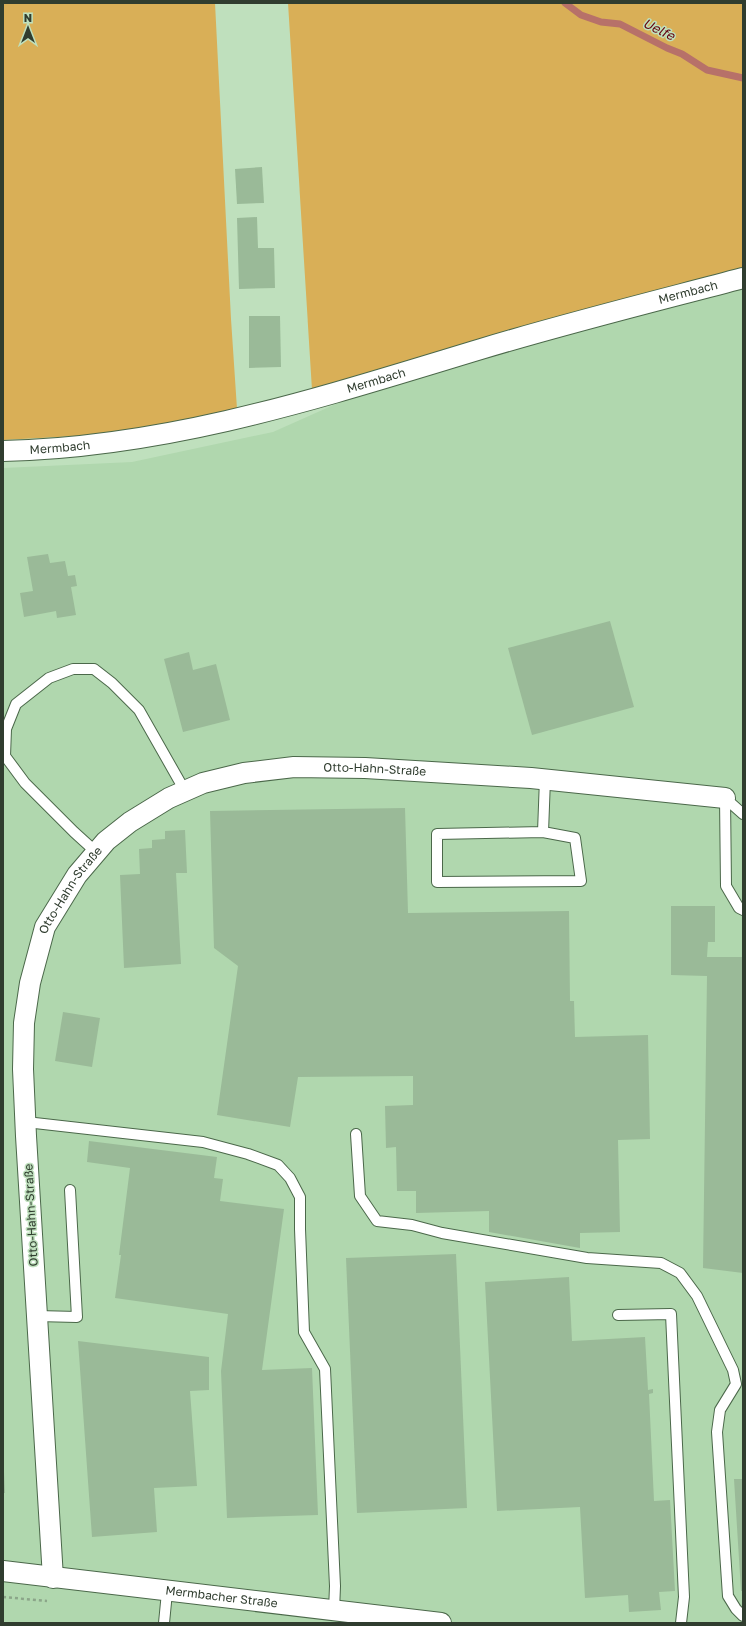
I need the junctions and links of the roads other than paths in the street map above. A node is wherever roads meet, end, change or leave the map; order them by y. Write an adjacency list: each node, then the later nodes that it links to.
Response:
1 (743, 278): 2 (street, Mermbach)
2 (3, 451)
3 (545, 779): 4 (street, Otto-Hahn-Straße); 5 (street, Otto-Hahn-Straße); 7 (lane)
4 (185, 791): 8 (street, Otto-Hahn-Straße); 8 (lane)
5 (725, 798): 6 (lane); 9 (lane)
6 (743, 814)
7 (543, 832): 7 (lane)
8 (96, 852): 10 (street, Otto-Hahn-Straße)
9 (743, 910)
10 (26, 1122): 14 (street, Otto-Hahn-Straße); 18 (lane)
11 (356, 1134): 19 (lane)
12 (70, 1190): 14 (lane)
13 (618, 1315): 22 (lane)
14 (37, 1316): 16 (street, Otto-Hahn-Straße)
15 (3, 1571): 16 (street, Mermbacher Straße)
16 (53, 1578): 17 (street, Mermbacher Straße)
17 (167, 1592): 18 (street, Mermbacher Straße); 20 (lane)
18 (334, 1611): 21 (street, Mermbacher Straße)
19 (743, 1616)
20 (164, 1623)
21 (441, 1623)
22 (681, 1623)

